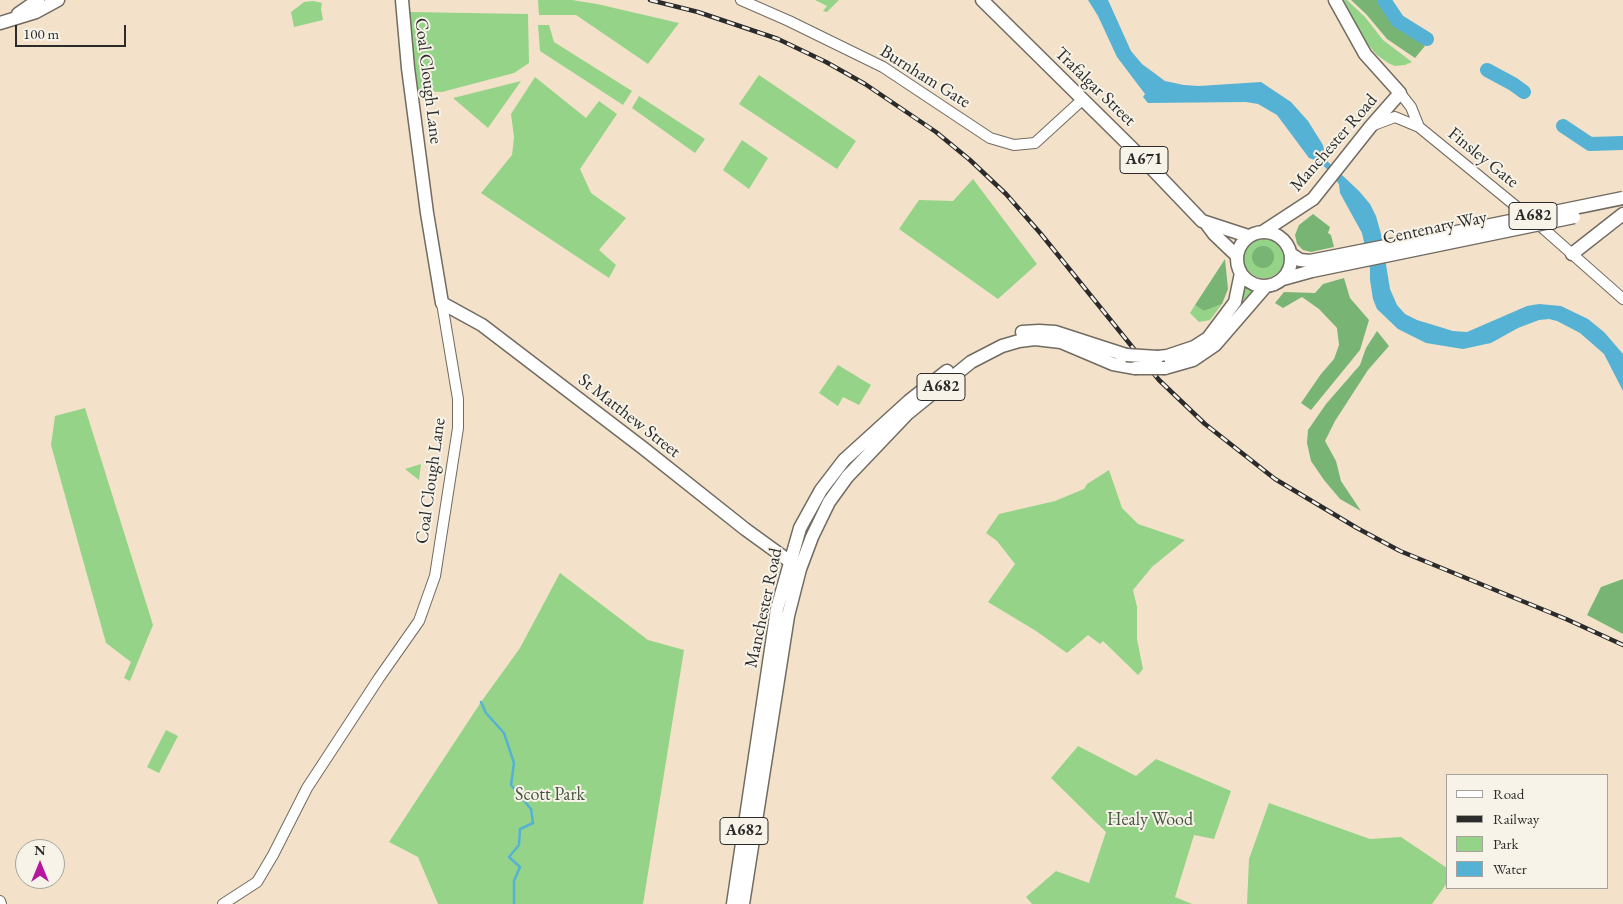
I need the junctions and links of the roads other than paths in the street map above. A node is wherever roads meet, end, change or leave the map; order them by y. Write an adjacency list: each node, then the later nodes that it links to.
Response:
1 (38, 0): 7 (main road)
2 (58, 0): 7 (main road)
3 (402, 0): 28 (main road, Coal Clough Lane)
4 (741, 0): 9 (street, Burnham Gate)
5 (982, 0): 9 (main road, Trafalgar Street / A671)
6 (1334, 0): 8 (main road)
7 (0, 23)
8 (1400, 93): 10 (main road, Manchester Road); 11 (street, Finsley Gate)
9 (1082, 100): 16 (main road, Trafalgar Street / A671)
10 (1371, 126): 11 (street); 14 (main road, Manchester Road)
11 (1419, 127): 21 (street, Finsley Gate)
12 (1623, 198): 23 (main road, Centenary Way / A682, bridge)
13 (1623, 207): 23 (main road, Centenary Way / A682, bridge)
14 (1292, 214): 17 (main road, Manchester Road); 19 (main road, Manchester Road)
15 (1618, 218): 21 (main road)
16 (1205, 222): 18 (main road, Trafalgar Street / A671); 22 (main road, Trafalgar Street / A671)
17 (1264, 231): 18 (main road, Manchester Road); 19 (main road)
18 (1248, 236): 22 (main road)
19 (1284, 240): 20 (main road)
20 (1291, 254): 23 (main road); 25 (main road)
21 (1572, 254): 27 (street, Finsley Gate)
22 (1237, 256): 24 (main road, Manchester Road / A682)
23 (1310, 266): 25 (main road, Centenary Way / A682)
24 (1241, 273): 26 (main road); 29 (main road, Manchester Road / A682, bridge)
25 (1283, 279): 26 (main road, Manchester Road / A682)
26 (1266, 286): 29 (main road, Manchester Road / A682, bridge)
27 (1623, 299)
28 (442, 302): 30 (main road, St Matthew Street); 32 (street, Coal Clough Lane)
29 (1132, 359): 30 (main road, Manchester Road / A682)
30 (795, 566): 31 (main road, Manchester Road / A682)
31 (748, 837): 33 (main road, Manchester Road / A682); 34 (main road, Manchester Road / A682)
32 (223, 904)
33 (733, 904)
34 (743, 904)

